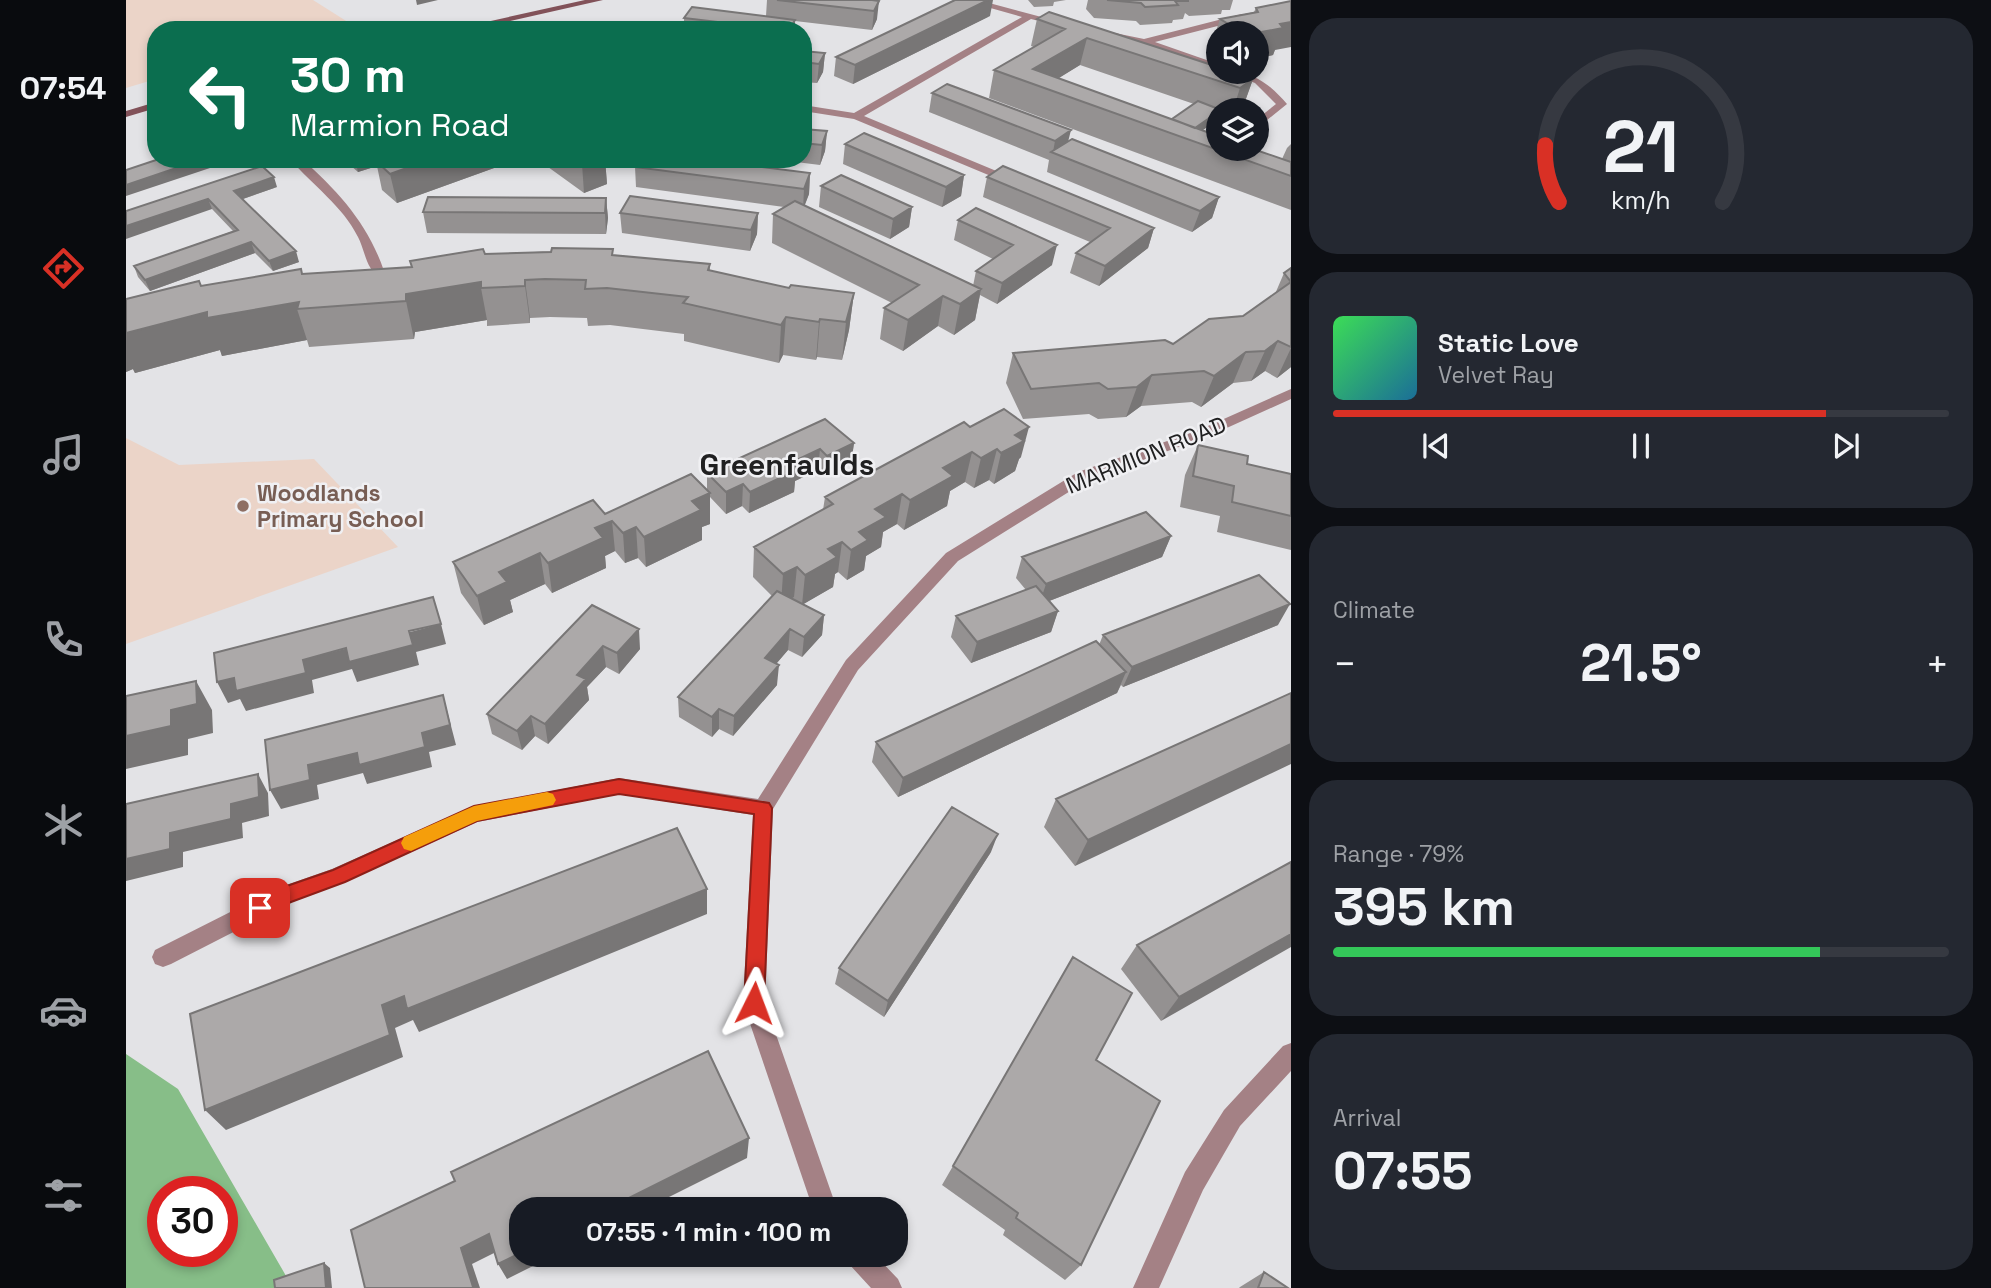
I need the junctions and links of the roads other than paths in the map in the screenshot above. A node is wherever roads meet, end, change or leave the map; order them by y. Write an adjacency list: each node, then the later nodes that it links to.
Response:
1 (598, 0): 5 (street)
2 (967, 0): 4 (street)
3 (1251, 16): 8 (street)
4 (1028, 17): 6 (street); 15 (street)
5 (498, 21)
6 (1066, 25)
7 (1105, 34): 8 (street)
8 (1144, 42): 9 (street)
9 (1206, 63)
10 (1262, 84): 14 (street)
11 (147, 108): 13 (street)
12 (812, 109): 15 (street)
13 (126, 114)
14 (1269, 115)
15 (856, 116): 17 (street)
16 (304, 168): 18 (street)
17 (1002, 177)
18 (378, 271)
19 (1291, 393): 20 (street, MARMION ROAD)
20 (763, 808): 21 (street); 23 (street, MARMION ROAD)
21 (163, 957)
22 (1291, 1054): 26 (street)
23 (821, 1197)
24 (869, 1267): 25 (street)
25 (889, 1288)
26 (1146, 1288)

